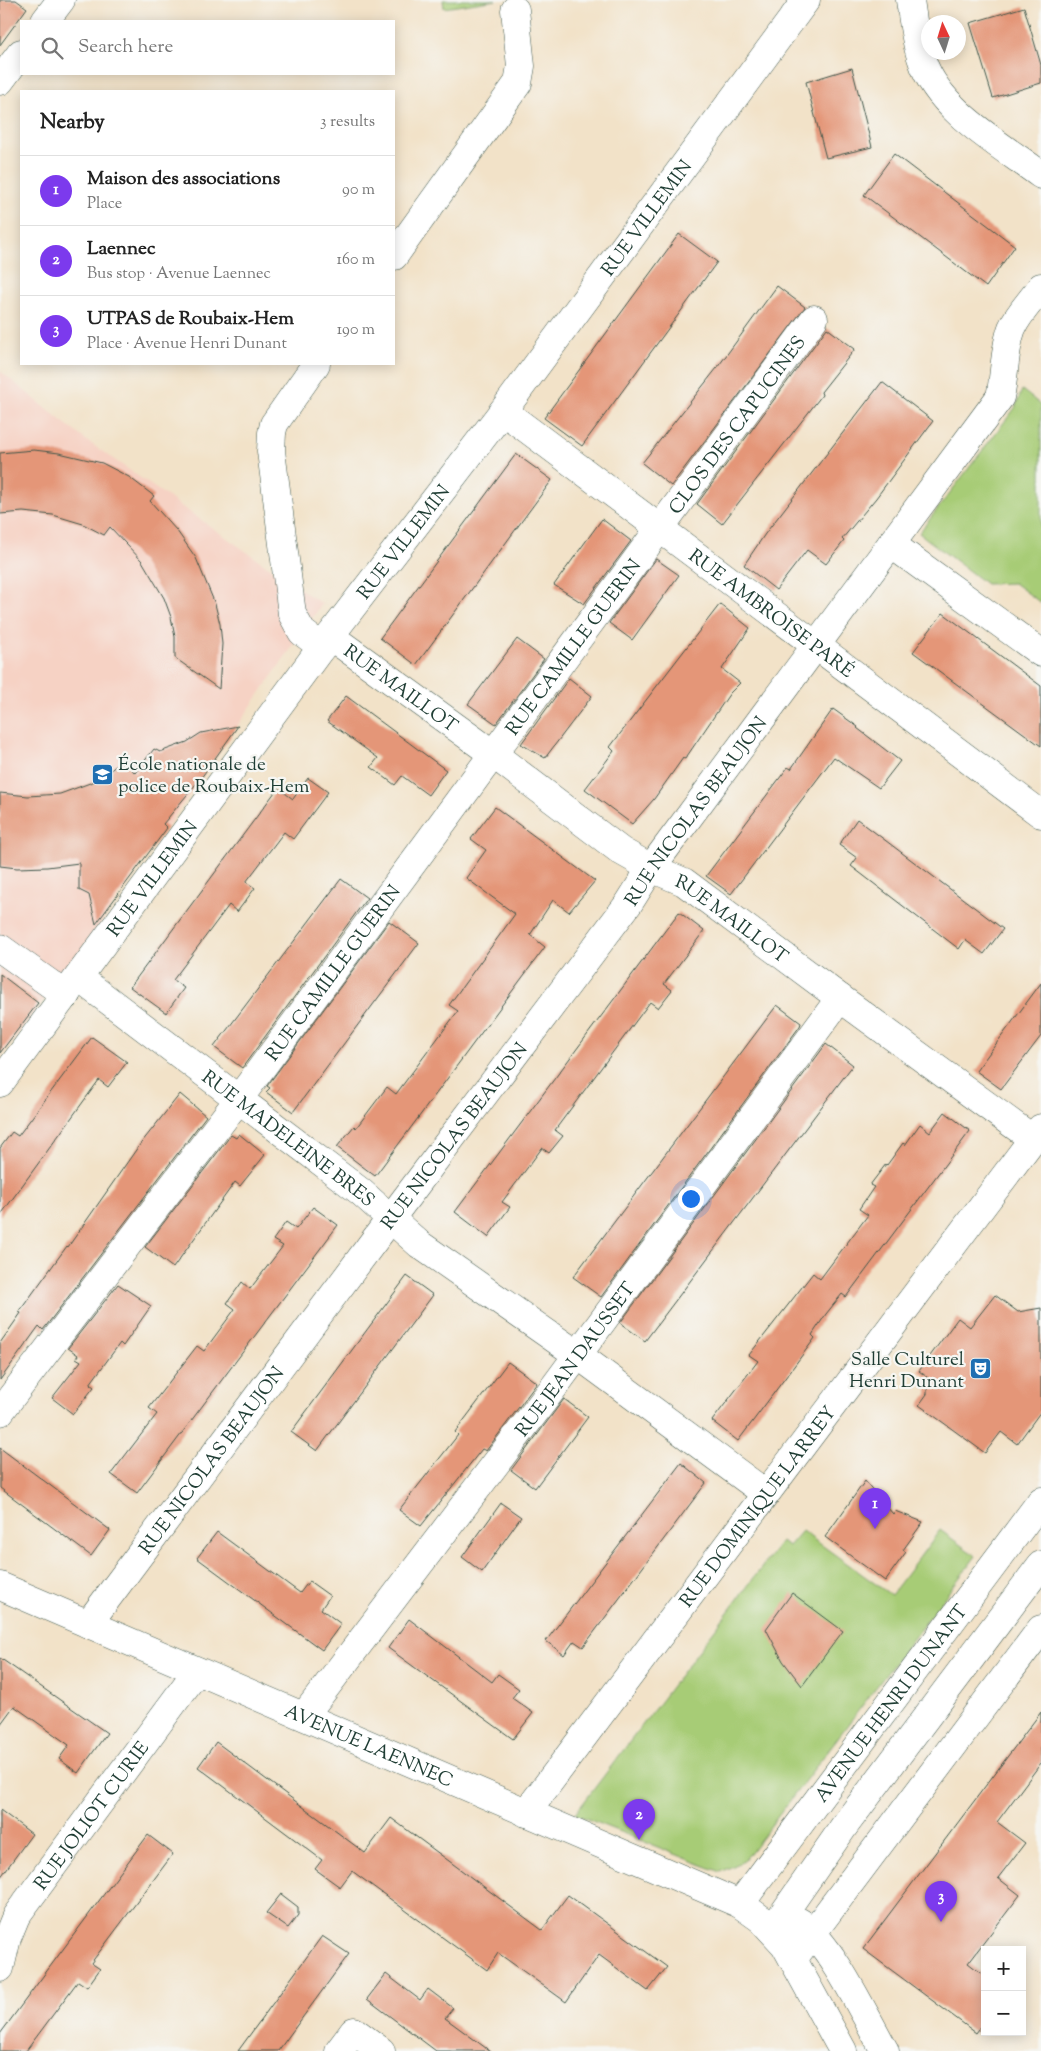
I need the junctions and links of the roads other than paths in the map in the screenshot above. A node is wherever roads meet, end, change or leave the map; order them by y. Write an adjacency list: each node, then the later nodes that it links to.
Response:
1 (62, 0): 5 (street)
2 (806, 0): 13 (street, RUE VILLEMIN)
3 (910, 0): 8 (street)
4 (515, 10): 9 (street)
5 (46, 20)
6 (20, 54): 7 (street)
7 (0, 81)
8 (1041, 175)
9 (395, 255)
10 (1041, 287): 15 (street, RUE NICOLAS BEAUJON)
11 (814, 319): 14 (street, CLOS DES CAPUCINES)
12 (315, 365): 16 (street, RUE MAILLOT)
13 (503, 411): 14 (street, RUE AMBROISE PARÉ); 16 (street, RUE VILLEMIN)
14 (660, 528): 17 (street, RUE AMBROISE PARÉ); 19 (street, RUE CAMILLE GUERIN)
15 (891, 544): 17 (street, RUE NICOLAS BEAUJON); 18 (street)
16 (326, 642): 19 (street, RUE MAILLOT); 23 (street, RUE VILLEMIN)
17 (817, 646): 20 (street, RUE AMBROISE PARÉ); 21 (street, RUE NICOLAS BEAUJON)
18 (1041, 653)
19 (493, 754): 21 (street, RUE MAILLOT); 26 (street, RUE CAMILLE GUERIN)
20 (1041, 814)
21 (651, 868): 24 (street, RUE MAILLOT); 28 (street, RUE NICOLAS BEAUJON)
22 (0, 948): 23 (street, RUE MADELEINE BRES)
23 (72, 987): 25 (street, RUE VILLEMIN); 26 (street, RUE MADELEINE BRES)
24 (840, 998): 27 (street, RUE MAILLOT); 29 (street, RUE JEAN DAUSSET)
25 (0, 1084)
26 (238, 1100): 28 (street, RUE MADELEINE BRES); 30 (street, RUE CAMILLE GUERIN)
27 (1037, 1133): 31 (street, RUE DOMINIQUE LARREY)
28 (391, 1218): 29 (street, RUE MADELEINE BRES); 35 (street, RUE NICOLAS BEAUJON)
29 (578, 1355): 31 (street, RUE MADELEINE BRES); 38 (street, RUE JEAN DAUSSET)
30 (0, 1412)
31 (765, 1493): 39 (street, RUE DOMINIQUE LARREY)
32 (1041, 1501): 40 (street, AVENUE HENRI DUNANT)
33 (1041, 1565): 41 (street, AVENUE HENRI DUNANT)
34 (0, 1586): 35 (street, AVENUE LAENNEC)
35 (88, 1624): 37 (street, AVENUE LAENNEC)
36 (1041, 1629): 42 (street)
37 (197, 1671): 38 (street, AVENUE LAENNEC); 43 (street, RUE JOLIOT CURIE)
38 (304, 1716): 39 (street, AVENUE LAENNEC)
39 (526, 1813): 40 (street, AVENUE LAENNEC)
40 (740, 1904): 41 (street, AVENUE LAENNEC)
41 (778, 1921): 42 (street, AVENUE LAENNEC)
42 (803, 1946): 44 (street); 49 (street); 50 (street)
43 (0, 1968)
44 (823, 2015): 47 (street); 48 (street)
45 (339, 2051): 46 (street)
46 (380, 2051)
47 (843, 2051)
48 (856, 2051)
49 (869, 2051)
50 (885, 2051)

